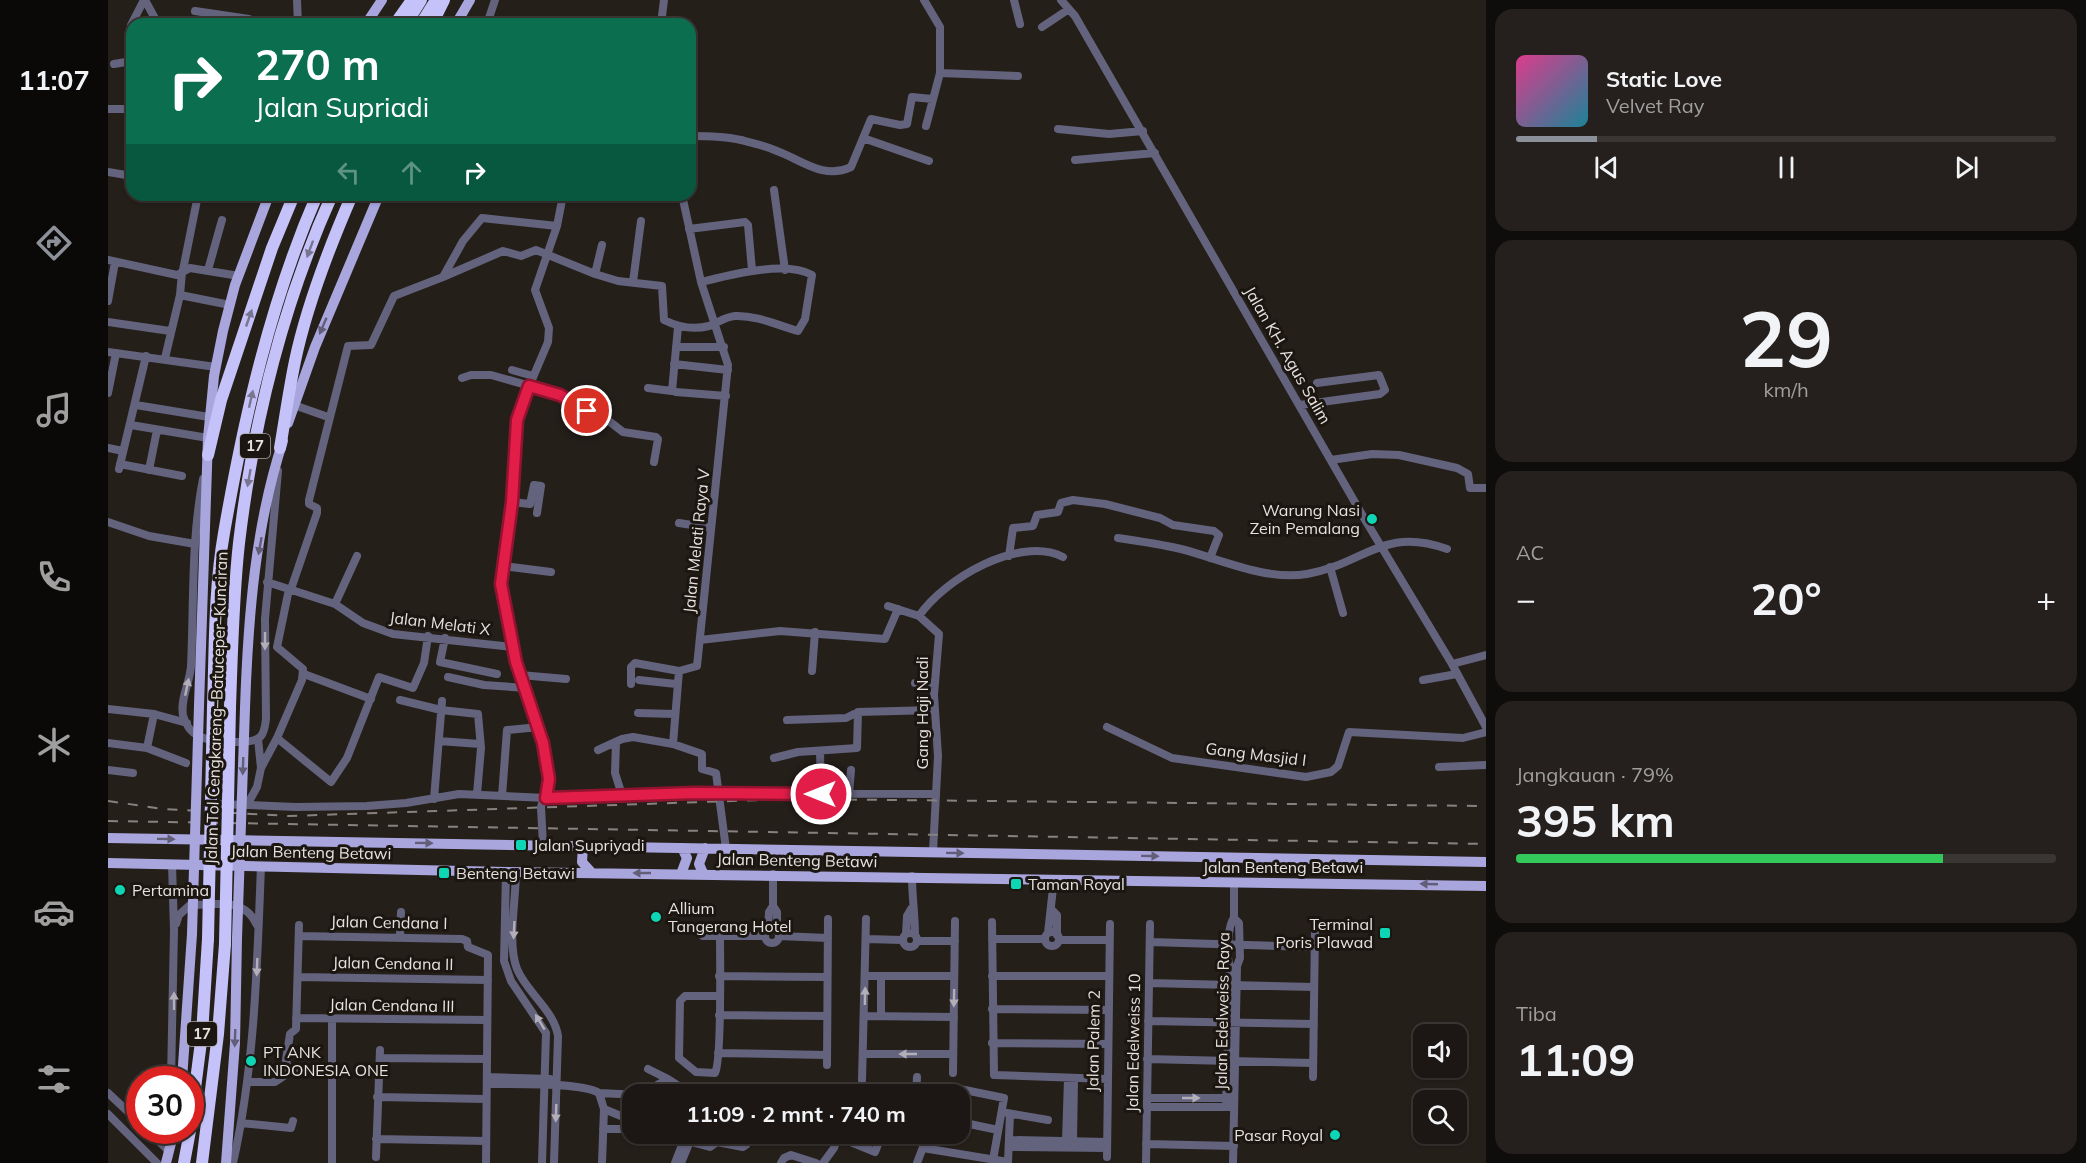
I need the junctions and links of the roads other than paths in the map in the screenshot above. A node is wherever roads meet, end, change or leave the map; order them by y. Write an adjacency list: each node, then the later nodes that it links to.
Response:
1 (145, 0): 16 (street); 17 (street)
2 (297, 0): 19 (street)
3 (382, 0): 20 (main road)
4 (412, 0): 21 (highway)
5 (421, 0): 22 (highway)
6 (436, 0): 23 (highway)
7 (444, 0): 24 (highway)
8 (470, 0): 25 (main road)
9 (495, 0): 26 (street)
10 (664, 0): 27 (street)
11 (924, 0): 32 (street)
12 (1014, 0): 28 (street)
13 (1061, 0): 14 (street, Jalan KH. Agus Salim)
14 (1069, 9): 29 (street); 39 (street, Jalan KH. Agus Salim)
15 (195, 11): 18 (street)
16 (135, 18)
17 (155, 18)
18 (242, 18)
19 (298, 18)
20 (370, 18)
21 (399, 18)
22 (410, 18)
23 (425, 18)
24 (435, 18)
25 (459, 18)
26 (489, 18)
27 (662, 18)
28 (1020, 24)
29 (1042, 27)
30 (126, 62): 31 (street)
31 (114, 64)
32 (940, 73): 33 (street); 34 (street)
33 (1017, 76)
34 (932, 99): 37 (street); 41 (street)
35 (108, 109): 36 (street)
36 (126, 109)
37 (926, 126)
38 (1058, 129): 39 (street)
39 (1143, 131): 42 (street, Jalan KH. Agus Salim)
40 (696, 136): 41 (street)
41 (863, 138): 44 (street)
42 (1155, 153): 43 (street); 99 (street, Jalan KH. Agus Salim)
43 (1075, 160)
44 (929, 161)
45 (108, 172): 46 (street)
46 (126, 175)
47 (774, 190): 66 (street)
48 (197, 201): 67 (street)
49 (265, 201): 69 (main road)
50 (292, 201): 108 (highway, one-way to 50)
51 (315, 201): 294 (highway, Jalan Tol Cengkareng–Batuceper–Kunciran / 17, one-way to 51, bridge)
52 (330, 201): 354 (highway, Jalan Tol Cengkareng–Batuceper–Kunciran / 17, one-way to 354, bridge)
53 (350, 201): 106 (highway)
54 (376, 201): 98 (main road, one-way to 98)
55 (562, 201): 59 (street)
56 (683, 201): 60 (street, Jalan Melati Raya V)
57 (222, 220): 64 (street)
58 (641, 221): 71 (street)
59 (557, 226): 62 (street); 70 (street)
60 (689, 229): 65 (street); 72 (street, Jalan Melati Raya V)
61 (602, 245): 68 (street)
62 (548, 254): 68 (street); 70 (street); 89 (street)
63 (112, 261): 67 (street); 74 (street)
64 (208, 270): 67 (street); 69 (street)
65 (752, 270): 66 (street); 72 (street)
66 (785, 270): 77 (street)
67 (183, 271): 73 (street)
68 (595, 274): 71 (street)
69 (239, 276): 75 (main road)
70 (443, 277): 101 (street)
71 (633, 282): 78 (street)
72 (701, 282): 77 (street, Jalan Melati Raya V)
73 (180, 295): 75 (street); 79 (street)
74 (108, 301)
75 (230, 305): 86 (main road)
76 (108, 322): 79 (street)
77 (715, 322): 78 (street); 81 (street, Jalan Melati Raya V)
78 (678, 327): 80 (street)
79 (170, 331): 84 (street)
80 (676, 347): 81 (street); 85 (street)
81 (724, 347): 88 (street, Jalan Melati Raya V)
82 (112, 352): 83 (street); 95 (street)
83 (146, 356): 84 (street); 97 (street)
84 (165, 358): 86 (street)
85 (674, 364): 88 (street); 93 (street)
86 (216, 367): 100 (main road)
87 (512, 370): 89 (street)
88 (728, 370): 96 (street, Jalan Melati Raya V)
89 (533, 376): 92 (street)
90 (462, 378): 92 (street)
91 (1317, 383): 99 (street)
92 (529, 386): 110 (street); 114 (street)
93 (648, 388)
94 (676, 392): 96 (street)
95 (108, 393)
96 (726, 396): 118 (street, Jalan Melati Raya V)
97 (136, 405): 100 (street); 102 (street)
98 (294, 405): 101 (street); 106 (main road)
99 (1300, 405): 109 (street, Jalan KH. Agus Salim)
100 (209, 417): 104 (main road)
101 (328, 417): 131 (street)
102 (131, 425): 103 (street); 107 (street)
103 (157, 429): 104 (street); 111 (street)
104 (208, 438): 108 (main road)
105 (108, 448): 107 (street)
106 (280, 448): 130 (street); 355 (main road, one-way to 355, bridge)
107 (123, 452): 111 (street)
108 (208, 455): 120 (street); 293 (main road, bridge)
109 (1332, 460): 113 (street); 121 (street, Jalan KH. Agus Salim)
110 (654, 462)
111 (149, 470): 112 (street)
112 (182, 476)
113 (1486, 488)
114 (512, 502): 115 (street); 127 (street)
115 (537, 513)
116 (108, 522): 120 (street)
117 (679, 523): 118 (street)
118 (711, 528): 140 (street, Jalan Melati Raya V)
119 (1118, 538): 126 (street)
120 (195, 544): 170 (street, one-way to 120)
121 (1381, 546): 122 (street); 128 (street); 143 (street, Jalan KH. Agus Salim)
122 (1447, 549)
123 (357, 556): 132 (street)
124 (1009, 556): 125 (street); 126 (street); 136 (street)
125 (1063, 557)
126 (1210, 558): 128 (street)
127 (502, 566): 129 (street); 141 (street)
128 (1330, 567): 135 (street)
129 (551, 572)
130 (267, 582): 131 (street, Jalan Melati X); 175 (street, one-way to 175)
131 (290, 589): 132 (street, Jalan Melati X); 146 (street)
132 (335, 604): 138 (street, Jalan Melati X)
133 (888, 606): 134 (street, Gang Haji Nadi)
134 (898, 609): 136 (street, Gang Haji Nadi); 137 (street)
135 (1343, 613)
136 (919, 616): 157 (street, Gang Haji Nadi)
137 (815, 633): 140 (street); 144 (street)
138 (428, 636): 139 (street, Jalan Melati X); 159 (street)
139 (445, 638): 141 (street, Jalan Melati X); 147 (street)
140 (700, 640): 145 (street, Jalan Melati Raya V)
141 (513, 647): 149 (street)
142 (1486, 655): 143 (street)
143 (1452, 664): 148 (street, Jalan KH. Agus Salim)
144 (812, 670)
145 (679, 671): 155 (street); 156 (street)
146 (304, 674): 159 (street); 174 (street)
147 (497, 674)
148 (1457, 674): 153 (street); 169 (street, Jalan KH. Agus Salim)
149 (520, 675): 151 (street); 158 (street)
150 (448, 676): 158 (street)
151 (566, 679)
152 (639, 680): 156 (street)
153 (1424, 680)
154 (915, 683): 157 (street)
155 (630, 684)
156 (676, 684): 167 (street)
157 (935, 684): 163 (street, Gang Haji Nadi)
158 (526, 688): 171 (street)
159 (371, 699): 174 (street)
160 (400, 700): 161 (street)
161 (442, 705): 176 (street); 179 (street)
162 (108, 709): 166 (street)
163 (934, 710): 164 (street); 196 (street, Gang Haji Nadi)
164 (858, 712): 168 (street); 183 (street)
165 (638, 713): 167 (street)
166 (154, 714): 170 (street); 181 (street)
167 (675, 714): 180 (street)
168 (787, 720)
169 (1484, 721)
170 (187, 723): 175 (street)
171 (539, 727): 198 (street); 199 (street)
172 (1107, 727): 173 (street, Gang Masjid I)
173 (1486, 732)
174 (277, 738): 188 (street)
175 (258, 739): 188 (street)
176 (439, 741): 179 (street); 200 (street)
177 (616, 742): 180 (street); 182 (street); 197 (street)
178 (108, 743): 181 (street)
179 (480, 744): 192 (street)
180 (673, 744): 193 (street)
181 (147, 748): 185 (street)
182 (598, 750)
183 (820, 751): 184 (street); 194 (street)
184 (774, 758)
185 (186, 763)
186 (1486, 765): 187 (street)
187 (1439, 767)
188 (261, 768): 202 (street)
189 (108, 770): 191 (street)
190 (851, 770): 195 (street)
191 (133, 773)
192 (477, 794): 198 (street); 200 (street)
193 (719, 794): 194 (street); 197 (street); 209 (street)
194 (821, 794): 195 (street)
195 (849, 794): 196 (street)
196 (936, 794): 210 (street, Gang Haji Nadi)
197 (622, 795): 199 (street)
198 (502, 796): 199 (street)
199 (546, 798): 204 (street)
200 (434, 799): 202 (street)
201 (213, 804): 202 (street)
202 (248, 805)
203 (108, 838): 204 (main road, Jalan Benteng Betawi, one-way to 204)
204 (543, 845): 205 (main road, Jalan Benteng Betawi)
205 (570, 846): 206 (main road, Jalan Benteng Betawi); 216 (main road)
206 (583, 846): 207 (main road, Jalan Benteng Betawi); 217 (main road)
207 (682, 848): 208 (main road, Jalan Benteng Betawi); 218 (main road)
208 (705, 848): 209 (main road, Jalan Benteng Betawi); 219 (main road)
209 (726, 849): 210 (main road, Jalan Benteng Betawi)
210 (933, 852): 211 (main road, Jalan Benteng Betawi, one-way to 211)
211 (1486, 862)
212 (108, 863): 213 (main road, Jalan Benteng Betawi)
213 (172, 864): 214 (main road, Jalan Benteng Betawi); 237 (street)
214 (261, 866): 215 (main road, Jalan Benteng Betawi); 235 (street)
215 (511, 872): 216 (main road, Jalan Benteng Betawi); 225 (street); 226 (street)
216 (567, 873): 217 (main road, Jalan Benteng Betawi)
217 (592, 873): 218 (main road, Jalan Benteng Betawi, one-way to 217)
218 (681, 873): 219 (main road, Jalan Benteng Betawi)
219 (703, 873): 220 (main road, Jalan Benteng Betawi)
220 (773, 874): 221 (main road, Jalan Benteng Betawi); 238 (street)
221 (912, 876): 222 (main road, Jalan Benteng Betawi); 243 (street)
222 (1054, 879): 223 (main road, Jalan Benteng Betawi); 244 (street)
223 (1234, 882): 224 (main road, Jalan Benteng Betawi, one-way to 223); 251 (street, Jalan Edelweiss Raya)
224 (1486, 886)
225 (505, 901): 226 (street); 279 (street, one-way to 225)
226 (515, 901): 280 (street, one-way to 280)
227 (401, 912): 242 (street)
228 (828, 919): 245 (street)
229 (866, 919): 246 (street)
230 (955, 921): 249 (street)
231 (992, 922): 247 (street)
232 (1110, 924): 248 (street, Jalan Palem 2)
233 (1150, 924): 250 (street, Jalan Edelweiss 10)
234 (299, 926): 239 (street)
235 (258, 928): 237 (street); 306 (street, one-way to 306)
236 (1315, 928): 252 (street)
237 (174, 930): 292 (street, one-way to 237)
238 (772, 933): 241 (street); 245 (street)
239 (299, 936): 242 (street, Jalan Cendana I); 260 (street)
240 (703, 936): 241 (street)
241 (720, 936): 253 (street)
242 (400, 937): 261 (street, Jalan Cendana I)
243 (910, 937): 246 (street); 249 (street)
244 (1052, 937): 247 (street); 248 (street)
245 (828, 938): 254 (street)
246 (866, 939): 255 (street)
247 (992, 939): 258 (street)
248 (1110, 940): 259 (street, Jalan Palem 2)
249 (955, 941): 257 (street)
250 (1150, 942): 251 (street); 262 (street, Jalan Edelweiss 10)
251 (1234, 945): 252 (street); 263 (street, Jalan Edelweiss Raya)
252 (1314, 947): 264 (street)
253 (719, 976): 254 (street); 265 (street)
254 (827, 976): 269 (street)
255 (865, 976): 256 (street); 270 (street, one-way to 255)
256 (881, 976): 257 (street); 271 (street)
257 (954, 976): 272 (street, one-way to 272)
258 (992, 976): 259 (street); 266 (street)
259 (1109, 976): 267 (street, Jalan Palem 2)
260 (297, 977): 261 (street, Jalan Cendana II); 273 (street)
261 (488, 980): 275 (street)
262 (1149, 983): 263 (street); 276 (street, Jalan Edelweiss 10)
263 (1233, 985): 264 (street); 277 (street, Jalan Edelweiss Raya)
264 (1314, 987): 278 (street)
265 (719, 996): 268 (street); 283 (street)
266 (992, 1009): 267 (street); 281 (street)
267 (1108, 1010): 282 (street, Jalan Palem 2)
268 (719, 1016): 269 (street); 283 (street)
269 (827, 1016): 286 (street)
270 (864, 1016): 271 (street); 284 (street)
271 (881, 1016): 272 (street)
272 (954, 1017): 285 (street)
273 (296, 1018): 274 (street, Jalan Cendana III); 297 (street)
274 (332, 1019): 275 (street, Jalan Cendana III); 357 (street)
275 (488, 1020): 287 (street)
276 (1148, 1021): 277 (street); 288 (street, Jalan Edelweiss 10)
277 (1232, 1022): 278 (street); 289 (street, Jalan Edelweiss Raya)
278 (1314, 1024): 290 (street)
279 (547, 1041): 280 (street); 307 (street)
280 (558, 1042): 308 (street)
281 (992, 1043): 282 (street); 302 (street)
282 (1108, 1044): 305 (street, Jalan Palem 2)
283 (718, 1053): 286 (street)
284 (864, 1054): 285 (street, one-way to 284); 304 (street)
285 (953, 1054): 296 (street)
286 (827, 1055): 291 (street)
287 (487, 1059): 303 (street); 316 (street)
288 (1148, 1059): 289 (street); 318 (street, Jalan Edelweiss 10)
289 (1231, 1061): 290 (street); 319 (street, Jalan Edelweiss Raya)
290 (1313, 1063): 300 (street)
291 (827, 1065)
292 (171, 1066)
293 (183, 1066)
294 (198, 1066)
295 (648, 1069): 301 (street)
296 (953, 1072)
297 (301, 1073)
298 (284, 1076): 306 (street)
299 (917, 1077): 311 (street)
300 (1313, 1077)
301 (668, 1079): 309 (street); 310 (street)
302 (1071, 1079): 305 (street); 335 (street)
303 (487, 1080): 307 (street); 317 (street)
304 (862, 1080)
305 (1108, 1080): 349 (street, Jalan Palem 2)
306 (248, 1082): 328 (street)
307 (546, 1082): 308 (street); 359 (street)
308 (557, 1082): 313 (street); 360 (street, one-way to 360)
309 (659, 1084)
310 (676, 1084)
311 (917, 1084)
312 (108, 1092): 320 (street)
313 (599, 1093): 314 (street); 321 (street)
314 (622, 1094)
315 (970, 1094): 323 (street)
316 (377, 1097): 317 (street); 333 (street)
317 (486, 1099): 334 (street)
318 (1147, 1103): 319 (street); 345 (street, Jalan Edelweiss 10)
319 (1230, 1103): 347 (street, Jalan Edelweiss Raya)
320 (122, 1108): 322 (street); 325 (street)
321 (604, 1109): 324 (street); 330 (street)
322 (126, 1111)
323 (1006, 1113): 326 (street); 332 (street); 336 (street)
324 (622, 1116)
325 (110, 1118): 353 (street)
326 (1048, 1120)
327 (293, 1121): 328 (street)
328 (242, 1123): 356 (street)
329 (970, 1124): 332 (street)
330 (603, 1129): 331 (street); 361 (street)
331 (622, 1129)
332 (999, 1130): 352 (street)
333 (376, 1138): 334 (street); 350 (street)
334 (486, 1141): 358 (street)
335 (1070, 1141): 336 (street); 349 (street)
336 (1010, 1143): 349 (street); 352 (street)
337 (188, 1144): 351 (highway, Jalan Tol Cengkareng–Batuceper–Kunciran / 17)
338 (682, 1144): 362 (street)
339 (689, 1144): 363 (street)
340 (726, 1144): 346 (street)
341 (834, 1144): 366 (street)
342 (856, 1144): 343 (street)
343 (878, 1144)
344 (924, 1144): 348 (street)
345 (1146, 1144): 347 (street); 368 (street, Jalan Edelweiss 10)
346 (746, 1145)
347 (1234, 1146): 369 (street, Jalan Edelweiss Raya)
348 (923, 1148): 352 (street); 367 (street)
349 (1107, 1149)
350 (376, 1157)
351 (185, 1159)
352 (993, 1160)
353 (157, 1163)
354 (202, 1163)
355 (226, 1163)
356 (232, 1163)
357 (332, 1163)
358 (486, 1163)
359 (542, 1163)
360 (554, 1163)
361 (602, 1163)
362 (675, 1163)
363 (681, 1163)
364 (781, 1163): 365 (street)
365 (816, 1163)
366 (823, 1163)
367 (917, 1163)
368 (1146, 1163)
369 (1233, 1163)

